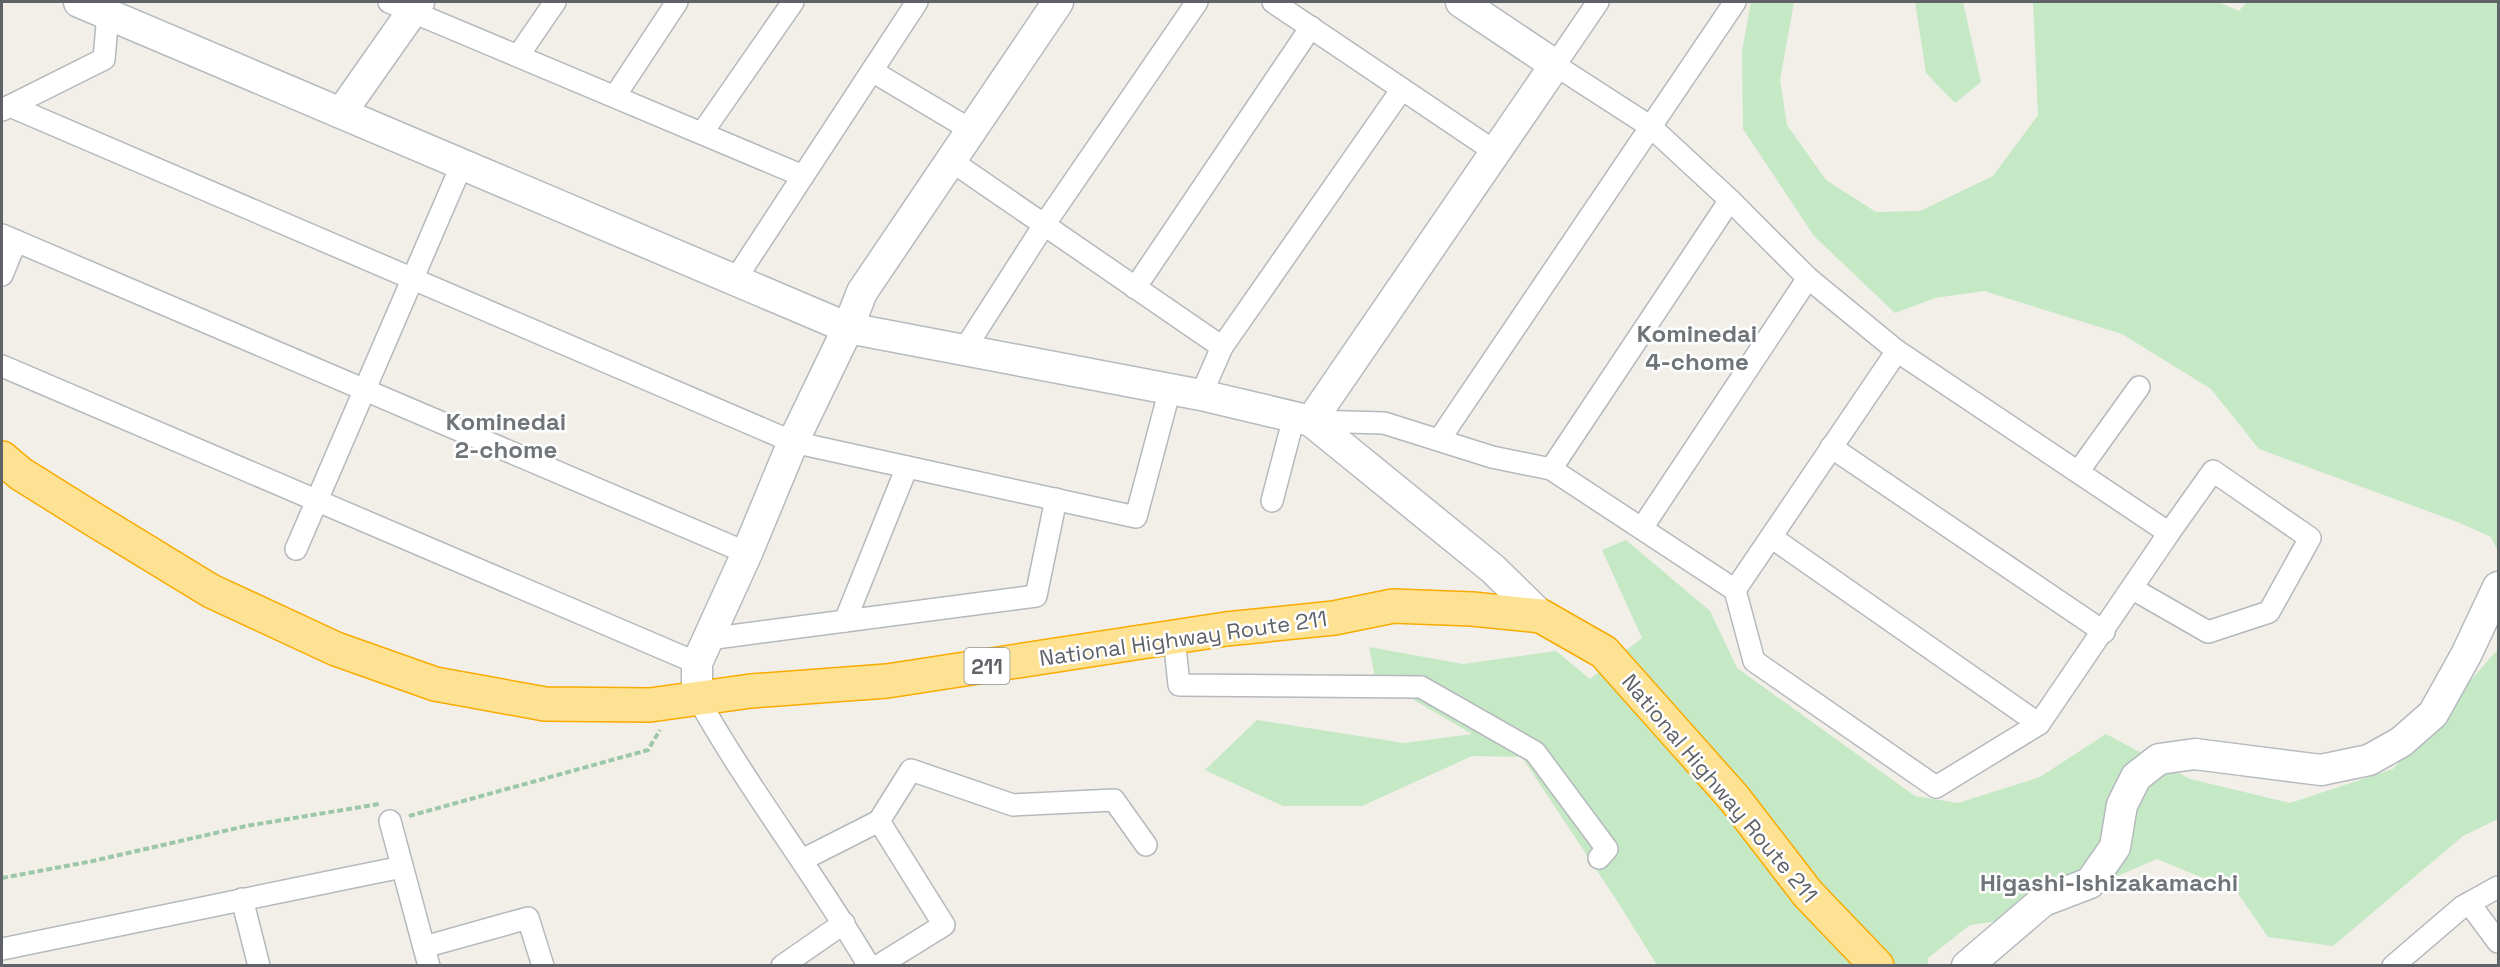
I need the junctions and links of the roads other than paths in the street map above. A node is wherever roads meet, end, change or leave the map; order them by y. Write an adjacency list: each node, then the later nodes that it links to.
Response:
1 (79, 2): 13 (street)
2 (555, 2): 15 (street)
3 (677, 2): 19 (street)
4 (793, 2): 24 (street)
5 (917, 2): 17 (street)
6 (1058, 2): 23 (street)
7 (1197, 2): 30 (street)
8 (1273, 2): 14 (street)
9 (1461, 2): 16 (street)
10 (1598, 2): 16 (street)
11 (1735, 2): 22 (street)
12 (407, 5): 15 (street); 21 (street)
13 (108, 14): 20 (street); 21 (street)
14 (1311, 27): 18 (street); 36 (street)
15 (518, 56): 19 (street)
16 (1555, 65): 22 (street); 25 (street)
17 (872, 71): 23 (street); 28 (street)
18 (1402, 89): 25 (street); 38 (street)
19 (615, 96): 24 (street)
20 (6, 108): 35 (street)
21 (341, 113): 27 (street)
22 (1651, 127): 29 (street); 47 (street)
23 (971, 130): 26 (street)
24 (702, 133): 28 (street)
25 (1494, 152): 46 (street)
26 (950, 160): 30 (street); 37 (street)
27 (462, 164): 34 (street); 35 (street)
28 (803, 176): 34 (street)
29 (1730, 200): 33 (street); 52 (street)
30 (1044, 225): 36 (street); 39 (street)
31 (9, 238): 32 (street); 44 (street)
32 (2, 275)
33 (1808, 278): 40 (street); 57 (street)
34 (735, 280): 37 (street)
35 (412, 281): 44 (street); 48 (street)
36 (1135, 288): 38 (street)
37 (848, 328): 39 (street); 48 (street)
38 (1222, 347): 45 (street)
39 (964, 350): 43 (street)
40 (1897, 351): 49 (street); 53 (street)
41 (2, 366): 55 (street)
42 (2139, 387): 53 (street)
43 (1170, 389): 45 (street); 54 (street)
44 (365, 390): 55 (street); 61 (street)
45 (1200, 395): 46 (street)
46 (1303, 419): 47 (street); 56 (street); 65 (street)
47 (1439, 440): 52 (street)
48 (793, 442): 51 (street); 61 (street)
49 (1831, 447): 59 (street); 67 (street)
50 (2, 458): 70 (highway, National Highway Route 211 / 211)
51 (908, 467): 54 (street); 66 (street)
52 (1551, 469): 57 (street)
53 (2078, 472): 58 (street)
54 (1056, 499): 66 (street)
55 (317, 501): 60 (street); 69 (street)
56 (1272, 501)
57 (1642, 528): 64 (street)
58 (2169, 533): 63 (street); 63 (street)
59 (1771, 537): 64 (street); 71 (street)
60 (296, 549)
61 (747, 553): 69 (street)
62 (2499, 587): 91 (street)
63 (2133, 589): 67 (street)
64 (1735, 590): 71 (street)
65 (1541, 616): 68 (highway, National Highway Route 211 / 211); 90 (highway, National Highway Route 211 / 211)
66 (845, 621): 69 (street)
67 (2104, 632): 71 (street)
68 (1173, 638): 70 (highway, National Highway Route 211 / 211); 75 (street)
69 (703, 651): 70 (street)
70 (687, 699): 76 (street)
71 (2040, 724)
72 (879, 820): 74 (street); 76 (street); 89 (street)
73 (390, 821): 77 (street)
74 (1146, 845)
75 (1599, 858)
76 (802, 860): 81 (street)
77 (402, 867): 79 (street); 84 (street)
78 (2499, 887): 80 (street)
79 (242, 899): 83 (street); 85 (street)
80 (2469, 903): 82 (street); 92 (street)
81 (844, 923): 87 (street); 88 (street)
82 (2499, 942)
83 (2, 949)
84 (426, 956): 86 (street)
85 (259, 966)
86 (543, 966)
87 (782, 966)
88 (869, 966)
89 (878, 966)
90 (1877, 966)
91 (1967, 966)
92 (2393, 966)

